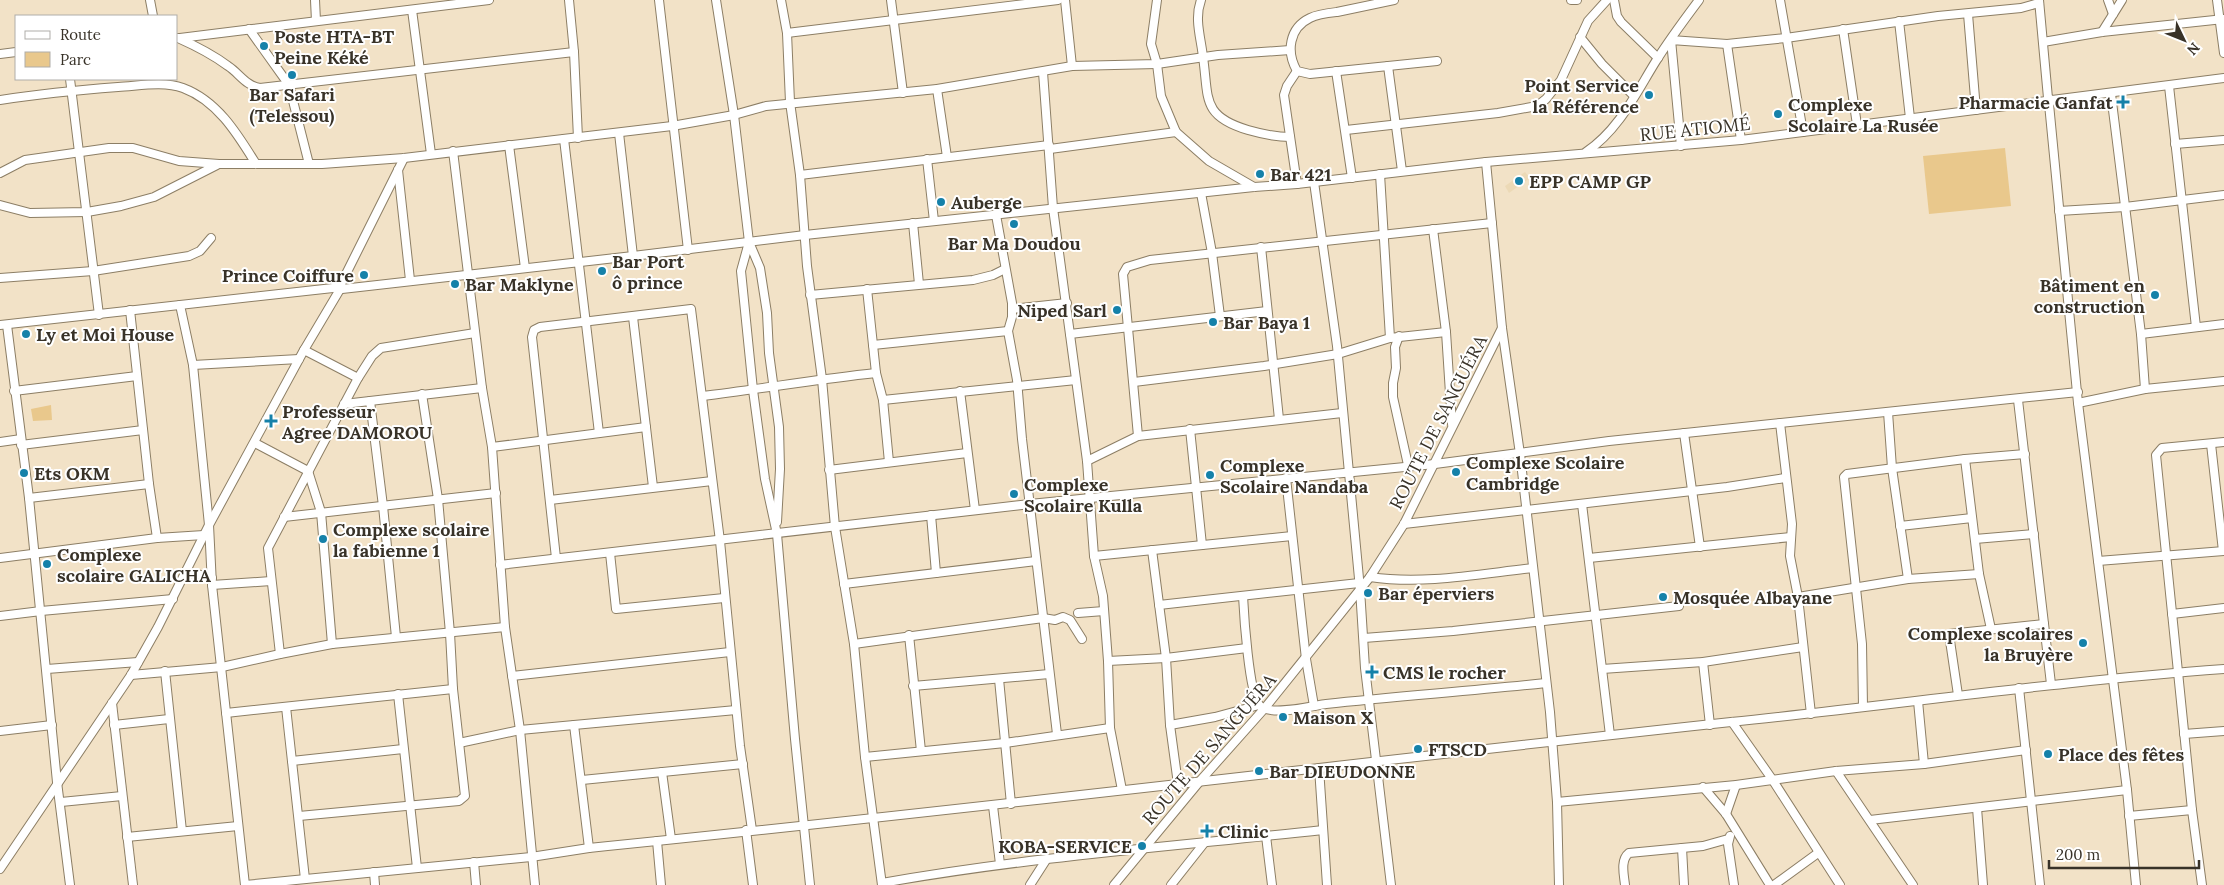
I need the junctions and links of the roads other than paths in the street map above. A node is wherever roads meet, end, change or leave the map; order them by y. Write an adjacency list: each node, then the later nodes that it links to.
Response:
1 (150, 0): 28 (street)
2 (315, 0): 30 (street)
3 (488, 0): 23 (street)
4 (569, 0): 46 (street)
5 (659, 0): 76 (street)
6 (716, 0): 72 (street)
7 (781, 0): 36 (street)
8 (891, 0): 31 (street)
9 (1058, 0): 31 (street)
10 (1065, 0): 53 (street)
11 (1157, 0): 52 (street)
12 (1201, 0): 49 (street)
13 (1394, 0): 44 (street)
14 (1570, 0): 15 (street)
15 (1577, 0)
16 (1607, 0): 37 (street)
17 (1614, 0): 50 (street)
18 (1699, 0): 41 (street)
19 (1780, 0): 40 (street)
20 (2108, 0): 27 (street)
21 (2122, 0): 27 (street)
22 (2217, 0): 29 (street)
23 (464, 2): 25 (street)
24 (2039, 2): 26 (street); 42 (street)
25 (412, 10): 30 (street); 55 (street)
26 (1968, 14): 32 (street); 71 (street)
27 (2113, 14): 35 (street)
28 (153, 15)
29 (2222, 19): 35 (street); 47 (street)
30 (316, 21): 33 (street)
31 (894, 21): 36 (street); 65 (street)
32 (1899, 21): 34 (street); 73 (street)
33 (249, 29): 38 (street); 61 (street)
34 (1843, 29): 40 (street); 75 (street)
35 (2102, 32): 42 (street)
36 (787, 33): 70 (street)
37 (1580, 37): 67 (street); 74 (street)
38 (178, 38)
39 (178, 38): 61 (street)
40 (1786, 38): 43 (street); 79 (street)
41 (1671, 40): 43 (street); 50 (street); 88 (street)
42 (2043, 42): 69 (street)
43 (1727, 44): 84 (street)
44 (1290, 50): 49 (street); 56 (street)
45 (15, 52): 48 (street)
46 (574, 52): 55 (street); 82 (street)
47 (2224, 53)
48 (0, 54)
49 (1203, 57): 52 (street); 81 (street)
50 (1658, 58): 67 (street)
51 (1437, 61): 54 (street)
52 (1157, 64): 53 (street); 78 (street)
53 (1072, 66): 58 (street)
54 (1388, 66): 57 (street); 74 (street)
55 (420, 69): 61 (street); 93 (street)
56 (1297, 71): 57 (street); 81 (street)
57 (1336, 71): 77 (street)
58 (1043, 72): 63 (street); 89 (street)
59 (2224, 78): 62 (street, RUE ATIOMÉ)
60 (70, 80): 64 (street)
61 (289, 85): 100 (street)
62 (2169, 86): 66 (street, RUE ATIOMÉ); 86 (street)
63 (938, 89): 65 (street); 94 (street)
64 (71, 91): 68 (street); 91 (street); 99 (street)
65 (903, 93): 70 (street)
66 (2111, 94): 69 (street, RUE ATIOMÉ); 114 (street)
67 (1634, 96): 92 (street)
68 (0, 100)
69 (2049, 101): 71 (street, RUE ATIOMÉ); 116 (street)
70 (790, 102): 72 (street); 105 (street)
71 (1976, 110): 73 (street, RUE ATIOMÉ)
72 (734, 115): 76 (street); 127 (street)
73 (1910, 118): 75 (street, RUE ATIOMÉ)
74 (1396, 125): 77 (street); 102 (street)
75 (1857, 125): 79 (street, RUE ATIOMÉ)
76 (672, 126): 80 (street); 129 (street)
77 (1346, 130): 106 (street)
78 (1176, 132): 89 (street); 109 (street)
79 (1803, 132): 84 (street, RUE ATIOMÉ)
80 (618, 133): 82 (street); 131 (street)
81 (1290, 137): 108 (street)
82 (578, 138): 83 (street)
83 (564, 139): 87 (street); 132 (street)
84 (1741, 140): 88 (street, RUE ATIOMÉ)
85 (2224, 140): 86 (street)
86 (2175, 144): 112 (street)
87 (509, 145): 90 (street); 133 (street)
88 (1681, 146): 92 (street, RUE ATIOMÉ)
89 (1049, 147): 94 (street); 115 (street)
90 (452, 152): 93 (street); 136 (street)
91 (79, 153): 98 (street); 103 (street); 117 (street)
92 (1584, 153): 97 (street)
93 (431, 154): 95 (street)
94 (947, 157): 96 (street)
95 (404, 158): 100 (street); 101 (street)
96 (927, 159): 105 (street); 119 (street)
97 (1486, 162): 102 (street); 120 (street, ROUTE DE SANGUÉRA)
98 (219, 164): 99 (street); 117 (street)
99 (256, 164): 100 (street)
100 (309, 164)
101 (398, 169): 138 (street); 140 (street)
102 (1402, 171): 104 (street)
103 (0, 174)
104 (1380, 174): 106 (street); 123 (street)
105 (800, 175): 124 (street)
106 (1352, 178): 107 (street)
107 (1314, 182): 108 (street); 126 (street)
108 (1297, 184): 109 (street)
109 (1254, 187): 110 (street)
110 (1201, 193): 115 (street); 130 (street)
111 (2224, 195): 112 (street)
112 (2180, 200): 114 (street); 155 (street)
113 (0, 205): 117 (street)
114 (2125, 207): 116 (street); 161 (street)
115 (1052, 208): 118 (street); 143 (street)
116 (2059, 211): 184 (street)
117 (86, 212): 135 (street)
118 (996, 215): 119 (street); 134 (street)
119 (934, 221): 121 (street)
120 (1492, 223): 122 (street); 156 (street, ROUTE DE SANGUÉRA)
121 (913, 224): 124 (street); 139 (street)
122 (1433, 229): 123 (street); 158 (street)
123 (1384, 234): 126 (street); 163 (street)
124 (805, 235): 127 (street); 142 (street)
125 (211, 238): 135 (street)
126 (1321, 240): 128 (street); 166 (street)
127 (749, 242): 129 (street); 177 (street); 181 (street)
128 (1260, 247): 130 (street); 147 (street)
129 (688, 250): 131 (street)
130 (1212, 253): 149 (street); 154 (street)
131 (633, 256): 132 (street)
132 (580, 262): 133 (street); 151 (street)
133 (525, 268): 136 (street)
134 (1005, 269): 139 (street); 145 (street)
135 (93, 271): 137 (street); 148 (street)
136 (467, 273): 138 (street); 159 (street)
137 (0, 278)
138 (410, 280): 140 (street)
139 (919, 284): 141 (street)
140 (340, 289): 144 (street); 165 (street)
141 (867, 289): 142 (street); 164 (street)
142 (810, 295): 173 (street)
143 (1067, 304): 145 (street); 160 (street)
144 (180, 305): 146 (street); 169 (street)
145 (1012, 309): 157 (street)
146 (130, 310): 148 (street); 171 (street)
147 (1267, 311): 149 (street); 168 (street)
148 (99, 315): 153 (street)
149 (1220, 316): 154 (street)
150 (633, 317): 151 (street); 186 (street); 197 (street)
151 (586, 322): 200 (street); 203 (street)
152 (2224, 324): 155 (street)
153 (3, 325): 182 (street)
154 (1126, 327): 160 (street); 176 (street)
155 (2196, 327): 161 (street)
156 (1502, 328): 196 (street, ROUTE DE SANGUÉRA); 211 (street)
157 (1008, 331): 164 (street); 178 (street)
158 (1446, 332): 162 (street); 196 (street)
159 (475, 333): 172 (street); 179 (street)
160 (1070, 334): 174 (street)
161 (2141, 334): 180 (street)
162 (1399, 336): 163 (street); 217 (street)
163 (1390, 338): 166 (street)
164 (873, 345): 170 (street)
165 (304, 350): 167 (street); 172 (street)
166 (1338, 354): 168 (street); 193 (street)
167 (299, 359): 169 (street); 207 (street)
168 (1273, 364): 176 (street); 194 (street)
169 (193, 365): 244 (street)
170 (876, 373): 173 (street); 187 (street)
171 (137, 376): 182 (street); 198 (street)
172 (358, 378): 191 (street)
173 (822, 378): 177 (street); 219 (street)
174 (1076, 380): 178 (street); 214 (street)
175 (2224, 381): 180 (street)
176 (1134, 382): 202 (street)
177 (774, 386): 181 (street); 247 (street)
178 (1017, 386): 183 (street); 234 (street)
179 (482, 388): 185 (street); 209 (street)
180 (2145, 389): 190 (street)
181 (753, 390): 186 (street); 247 (street)
182 (14, 391): 205 (street)
183 (960, 391): 187 (street); 210 (street)
184 (2078, 392): 188 (street); 190 (street)
185 (422, 394): 189 (street); 231 (street)
186 (703, 396): 224 (street)
187 (883, 400): 215 (street)
188 (2018, 400): 192 (street); 212 (street)
189 (370, 401): 191 (street); 236 (street)
190 (2078, 403): 267 (street)
191 (344, 404): 220 (street)
192 (1888, 412): 195 (street); 218 (street)
193 (1342, 413): 194 (street); 221 (street)
194 (1279, 419): 199 (street)
195 (1780, 424): 201 (street); 223 (street)
196 (1452, 425): 216 (street, ROUTE DE SANGUÉRA)
197 (646, 427): 200 (street); 226 (street)
198 (143, 430): 205 (street); 225 (street)
199 (1190, 430): 202 (street); 227 (street)
200 (599, 433): 203 (street)
201 (1684, 433): 211 (street); 228 (street)
202 (1138, 436): 214 (street)
203 (544, 440): 209 (street); 233 (street)
204 (0, 442): 205 (street)
205 (21, 442): 230 (street)
206 (2224, 442): 208 (street)
207 (255, 443): 220 (street); 244 (street)
208 (2211, 444): 258 (street); 262 (street)
209 (492, 447): 229 (street)
210 (967, 454): 215 (street); 237 (street)
211 (1520, 454): 216 (street); 238 (street)
212 (2025, 454): 213 (street); 248 (street)
213 (1965, 459): 218 (street); 242 (street)
214 (1087, 461): 232 (street)
215 (890, 462): 219 (street)
216 (1435, 464): 217 (street); 243 (street, ROUTE DE SANGUÉRA)
217 (1408, 465): 221 (street)
218 (1892, 468): 246 (street); 279 (street)
219 (829, 470): 245 (street)
220 (308, 471): 239 (street); 241 (street)
221 (1349, 471): 222 (street); 278 (street)
222 (1286, 478): 227 (street); 250 (street)
223 (1785, 478): 228 (street); 251 (street)
224 (712, 481): 226 (street); 254 (street)
225 (149, 484): 230 (street); 252 (street)
226 (653, 487): 233 (street)
227 (1197, 487): 232 (street); 255 (street)
228 (1691, 491): 235 (street); 256 (street)
229 (496, 493): 231 (street); 268 (street)
230 (29, 498): 260 (street)
231 (438, 499): 236 (street); 299 (street)
232 (1088, 499): 234 (street); 261 (street)
233 (550, 500): 264 (street)
234 (1030, 504): 237 (street); 266 (street)
235 (1582, 504): 238 (street); 265 (street)
236 (383, 506): 239 (street); 301 (street)
237 (975, 510): 240 (street)
238 (1526, 511): 243 (street); 269 (street)
239 (321, 512): 241 (street); 304 (street)
240 (932, 515): 245 (street); 271 (street)
241 (284, 517): 275 (street)
242 (1972, 518): 246 (street); 253 (street)
243 (1404, 524): 273 (street, ROUTE DE SANGUÉRA)
244 (209, 525): 249 (street); 276 (street)
245 (836, 526): 247 (street); 277 (street)
246 (1900, 526): 274 (street)
247 (777, 534): 254 (street); 394 (street)
248 (2034, 534): 253 (street); 296 (street)
249 (204, 535): 252 (street); 270 (street)
250 (1292, 536): 255 (street); 280 (street)
251 (1791, 537): 256 (street); 282 (street)
252 (157, 538): 260 (street)
253 (1974, 539): 272 (street)
254 (720, 540): 259 (street); 283 (street)
255 (1202, 545): 257 (street)
256 (1700, 547): 265 (street)
257 (1152, 550): 261 (street); 285 (street)
258 (2223, 551): 262 (street)
259 (610, 553): 264 (street); 283 (street)
260 (36, 554): 263 (street); 288 (street)
261 (1094, 556): 289 (street)
262 (2166, 557): 267 (street); 291 (street)
263 (0, 558)
264 (556, 558): 268 (street)
265 (1589, 558): 293 (street)
266 (1036, 561): 271 (street); 294 (street)
267 (2098, 561): 324 (street)
268 (500, 565): 297 (street)
269 (1533, 568): 273 (street); 295 (street)
270 (186, 571): 276 (street); 284 (street)
271 (936, 574): 277 (street)
272 (1979, 574): 274 (street); 298 (street)
273 (1370, 576): 278 (street, ROUTE DE SANGUÉRA)
274 (1908, 579): 279 (street)
275 (270, 580): 276 (street); 309 (street)
276 (212, 582): 315 (street)
277 (844, 584): 305 (street)
278 (1360, 586): 280 (street); 302 (street); 311 (street, ROUTE DE SANGUÉRA)
279 (1856, 586): 282 (street); 339 (street)
280 (1298, 590): 281 (street); 311 (street)
281 (1243, 596): 285 (street); 307 (street)
282 (1798, 596): 306 (street)
283 (724, 598): 308 (street)
284 (173, 599): 288 (street); 313 (street)
285 (1159, 605): 310 (street)
286 (1679, 606): 293 (street)
287 (2224, 608): 291 (street)
288 (40, 611): 292 (street); 316 (street)
289 (1104, 611): 290 (street); 312 (street)
290 (1078, 613)
291 (2172, 614): 320 (street)
292 (0, 616)
293 (1596, 616): 295 (street); 317 (street)
294 (1043, 618): 300 (street); 303 (street); 321 (street)
295 (1539, 622): 302 (street); 326 (street)
296 (2044, 624): 298 (street); 327 (street)
297 (505, 627): 299 (street); 323 (street)
298 (1991, 629): 332 (street)
299 (450, 633): 301 (street); 330 (street)
300 (909, 635): 305 (street); 328 (street)
301 (396, 637): 304 (street)
302 (1364, 638): 333 (street)
303 (1082, 639)
304 (332, 644): 309 (street)
305 (854, 644): 363 (street)
306 (1803, 647): 314 (street); 342 (street)
307 (1247, 648): 310 (street); 338 (street)
308 (730, 652): 323 (street); 340 (street)
309 (280, 654): 315 (street)
310 (1166, 658): 312 (street); 348 (street)
311 (1306, 659): 336 (street); 338 (street, ROUTE DE SANGUÉRA)
312 (1108, 661): 350 (street)
313 (138, 662): 316 (street); 322 (street)
314 (1703, 662): 317 (street); 349 (street)
315 (222, 667): 319 (street); 341 (street)
316 (47, 669): 345 (street)
317 (1602, 669): 356 (street)
318 (2224, 669): 320 (street)
319 (165, 671): 322 (street); 343 (street)
320 (2178, 673): 324 (street); 355 (street)
321 (1049, 674): 325 (street); 354 (street)
322 (131, 675): 335 (street)
323 (512, 676): 351 (street)
324 (2113, 678): 327 (street); 379 (street)
325 (999, 679): 328 (street); 358 (street)
326 (1546, 683): 333 (street); 357 (street)
327 (2051, 684): 329 (street)
328 (913, 686): 362 (street)
329 (2019, 688): 332 (street); 361 (street)
330 (453, 689): 331 (street); 359 (street)
331 (398, 694): 337 (street); 360 (street)
332 (1958, 695): 334 (street)
333 (1370, 699): 336 (street); 365 (street)
334 (1918, 701): 339 (street); 367 (street)
335 (112, 703): 346 (street); 374 (street)
336 (1314, 706): 338 (street)
337 (286, 707): 341 (street); 364 (street)
338 (1261, 707): 348 (street); 373 (street, ROUTE DE SANGUÉRA)
339 (1863, 707): 342 (street)
340 (736, 710): 347 (street); 366 (street)
341 (226, 713): 395 (street)
342 (1810, 714): 344 (street)
343 (170, 719): 346 (street); 399 (street)
344 (1732, 722): 349 (street); 371 (street)
345 (52, 725): 352 (street); 374 (street)
346 (114, 725): 380 (street)
347 (574, 725): 351 (street); 372 (street)
348 (1170, 725): 375 (street)
349 (1710, 725): 356 (street)
350 (1110, 728): 354 (street); 378 (street)
351 (520, 730): 359 (street); 410 (street)
352 (0, 731)
353 (2224, 731): 355 (street)
354 (1057, 734): 358 (street)
355 (2184, 734): 388 (street)
356 (1610, 735): 357 (street)
357 (1553, 742): 365 (street); 383 (street)
358 (1005, 743): 362 (street); 384 (street)
359 (459, 744): 385 (street)
360 (403, 749): 364 (street); 385 (street)
361 (2026, 750): 367 (street); 381 (street)
362 (921, 751): 363 (street)
363 (865, 757): 392 (street)
364 (292, 761): 390 (street)
365 (1376, 762): 368 (street); 433 (street)
366 (743, 764): 370 (street); 397 (street)
367 (1924, 764): 369 (street)
368 (1319, 768): 373 (street); 398 (street)
369 (1836, 771): 371 (street); 393 (street)
370 (662, 772): 372 (street); 402 (street)
371 (1772, 779): 376 (street); 409 (street)
372 (582, 780): 407 (street)
373 (1200, 781): 375 (street); 406 (street, ROUTE DE SANGUÉRA)
374 (57, 782): 382 (street); 415 (street)
375 (1178, 784): 378 (street)
376 (1736, 785): 377 (street); 389 (street)
377 (1703, 787): 383 (street); 389 (street)
378 (1122, 790): 384 (street)
379 (2127, 790): 381 (street); 391 (street)
380 (122, 796): 382 (street); 401 (street)
381 (2032, 801): 387 (street); 443 (street)
382 (61, 802): 419 (street)
383 (1557, 802): 434 (street)
384 (1011, 804): 386 (street)
385 (410, 806): 390 (street); 414 (street)
386 (993, 806): 392 (street); 413 (street)
387 (1977, 808): 393 (street); 442 (street)
388 (2192, 810): 391 (street); 445 (street)
389 (1726, 814): 396 (street)
390 (299, 816): 417 (street)
391 (2129, 816): 444 (street)
392 (873, 819): 394 (street); 418 (street)
393 (1870, 820): 441 (street)
394 (804, 824): 397 (street); 427 (street)
395 (238, 826): 399 (street); 421 (street)
396 (1733, 828): 403 (street); 438 (street)
397 (749, 830): 402 (street); 426 (street)
398 (1323, 830): 400 (street); 432 (street)
399 (182, 831): 401 (street)
400 (1266, 836): 405 (street); 431 (street)
401 (127, 837): 420 (street)
402 (671, 839): 404 (street)
403 (1728, 840): 408 (street); 437 (street)
404 (657, 841): 407 (street); 425 (street)
405 (1205, 842): 406 (street); 430 (street)
406 (1145, 847): 411 (street); 429 (street, ROUTE DE SANGUÉRA)
407 (589, 848): 410 (street)
408 (1682, 848): 435 (street); 436 (street)
409 (1818, 853): 439 (street); 440 (street)
410 (531, 857): 412 (street); 424 (street)
411 (1046, 860): 413 (street); 428 (street)
412 (474, 862): 414 (street); 423 (street)
413 (1000, 864): 418 (street)
414 (417, 868): 416 (street)
415 (0, 869)
416 (374, 872): 417 (street); 422 (street)
417 (305, 879): 421 (street)
418 (882, 884)
419 (70, 885)
420 (133, 885)
421 (245, 885)
422 (375, 885)
423 (476, 885)
424 (535, 885)
425 (661, 885)
426 (753, 885)
427 (810, 885)
428 (1030, 885)
429 (1114, 885)
430 (1171, 885)
431 (1272, 885)
432 (1327, 885)
433 (1392, 885)
434 (1559, 885)
435 (1625, 885)
436 (1684, 885)
437 (1734, 885)
438 (1770, 885)
439 (1774, 885)
440 (1840, 885)
441 (1913, 885)
442 (1984, 885)
443 (2040, 885)
444 (2136, 885)
445 (2202, 885)

